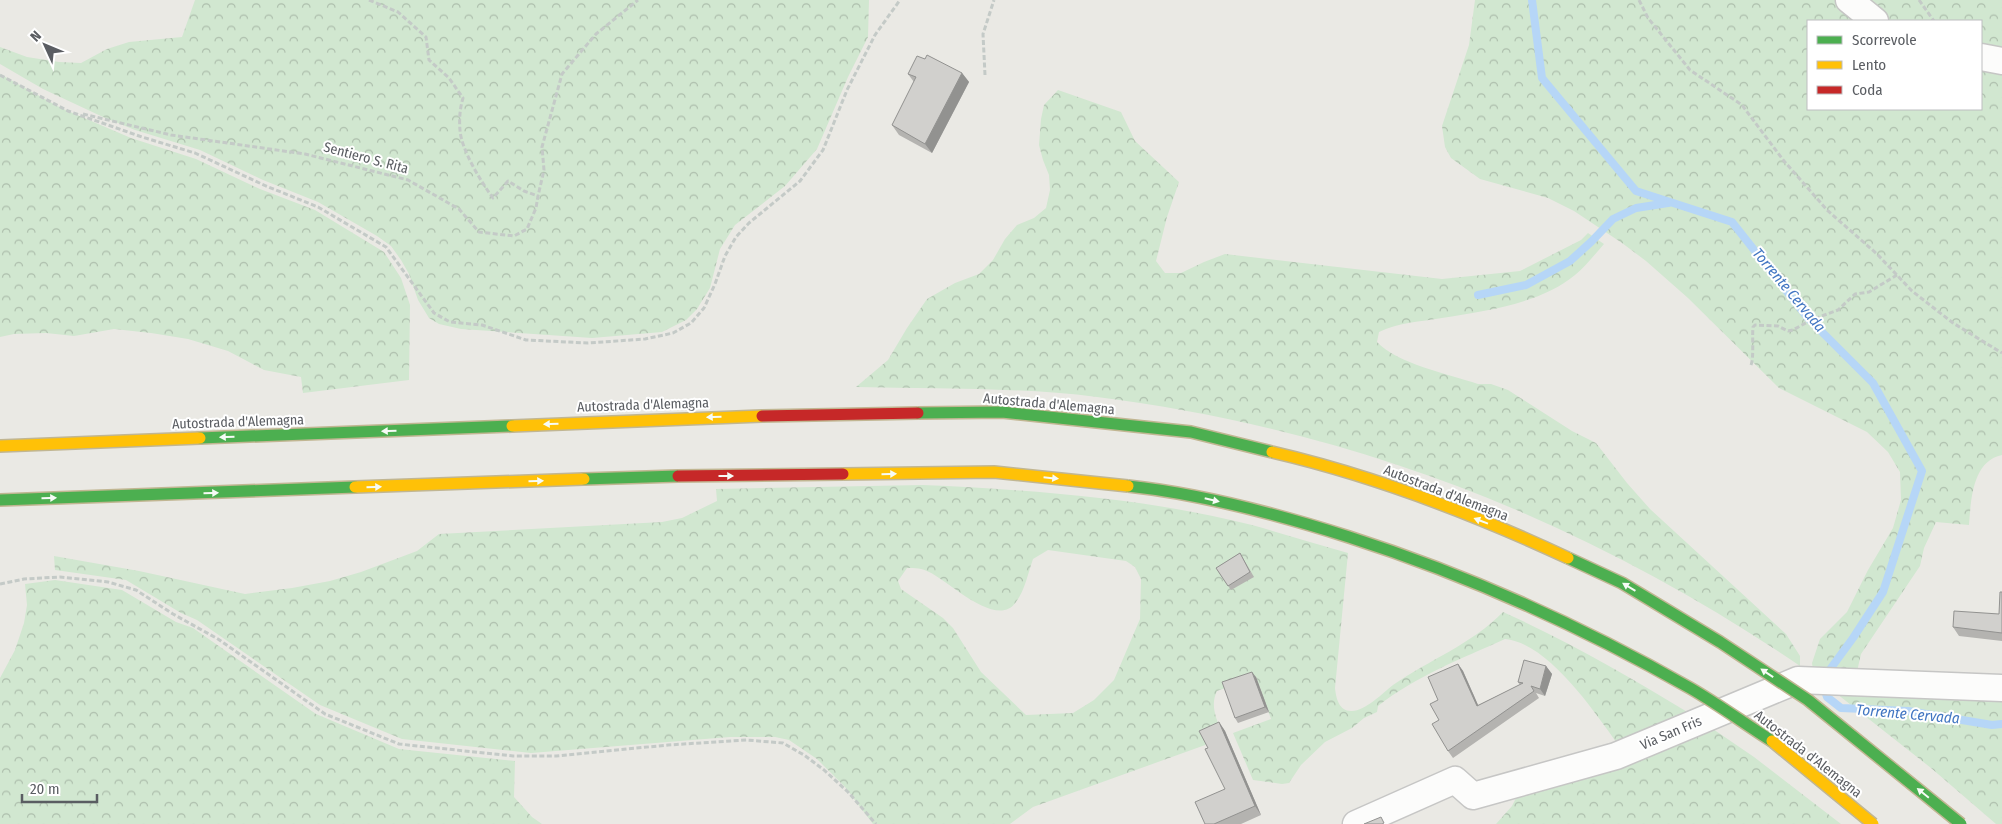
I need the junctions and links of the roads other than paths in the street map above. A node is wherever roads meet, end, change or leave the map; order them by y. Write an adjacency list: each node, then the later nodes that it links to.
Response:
1 (1849, 0): 2 (street)
2 (1874, 20)
3 (1982, 57): 4 (street)
4 (2002, 61)
5 (0, 446): 10 (highway, Autostrada d'Alemagna, one-way to 5, bridge)
6 (0, 500): 9 (highway, Autostrada d'Alemagna, one-way to 9, bridge)
7 (2002, 688): 8 (street, Via San Fris)
8 (1356, 824)
9 (1873, 824)
10 (1961, 824)

